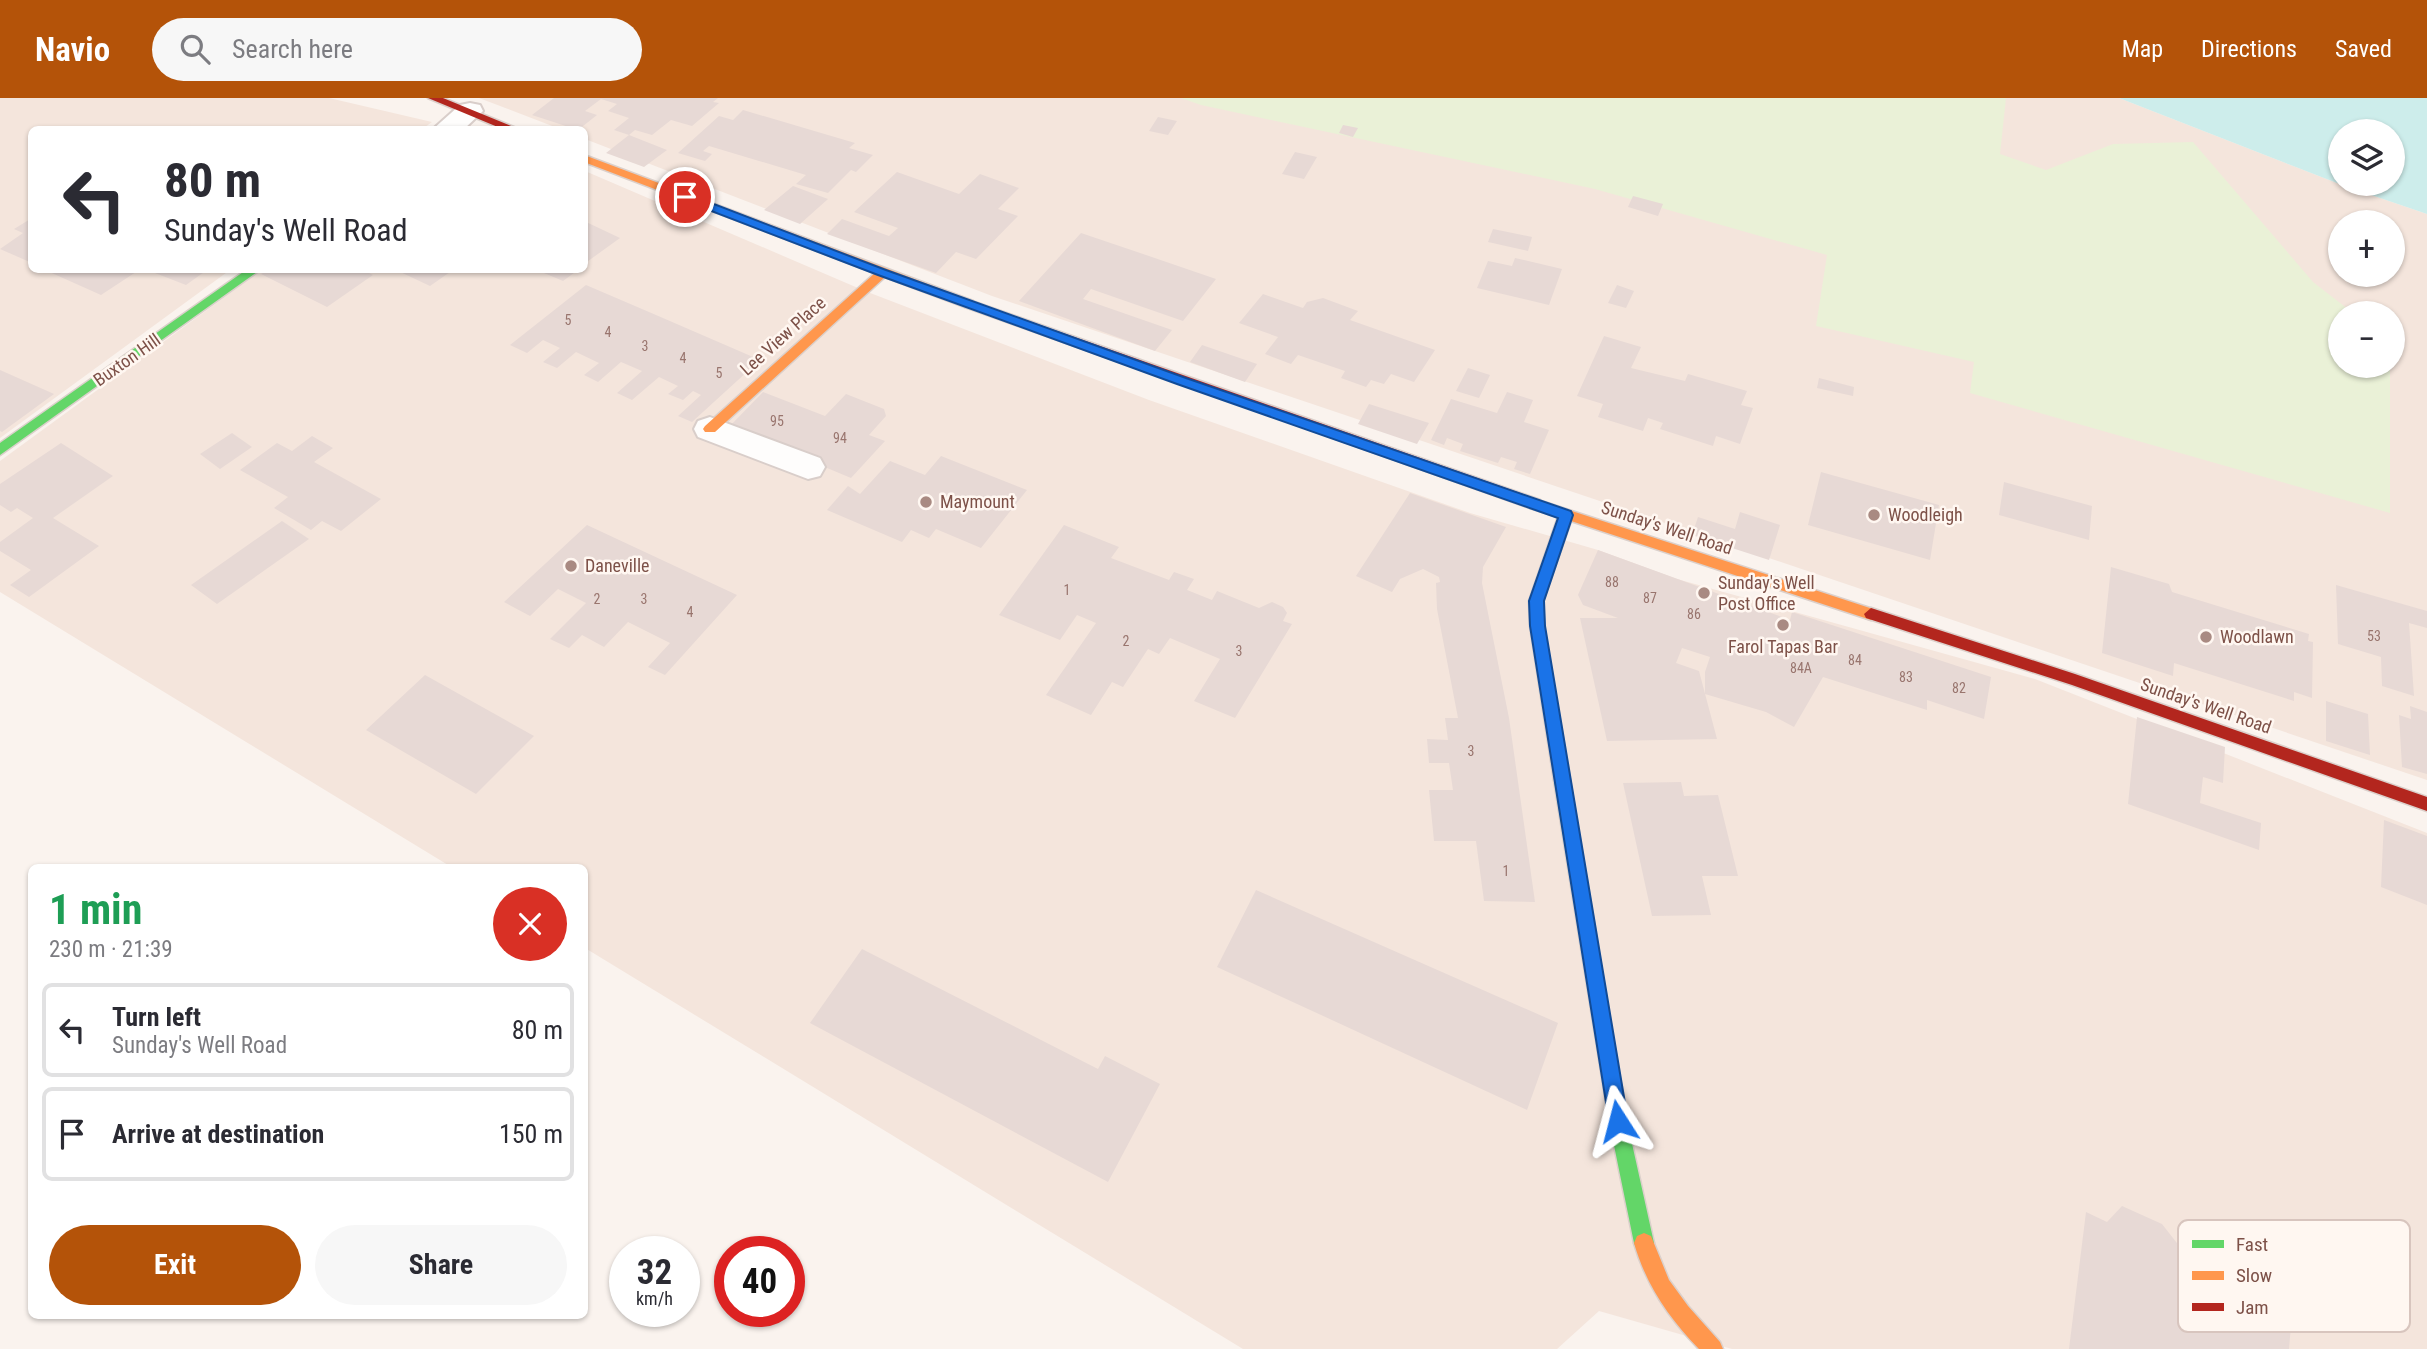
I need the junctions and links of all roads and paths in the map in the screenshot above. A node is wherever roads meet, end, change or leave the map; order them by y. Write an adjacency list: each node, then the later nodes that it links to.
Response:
1 (433, 98): 2 (main road)
2 (470, 111): 3 (street); 4 (main road)
3 (450, 126)
4 (506, 126)
5 (588, 160): 6 (main road, Sunday's Well Road)
6 (882, 272): 8 (main road, Lee View Place); 11 (main road, Sunday's Well Road)
7 (250, 273): 9 (main road, Buxton Hill)
8 (710, 429): 10 (street)
9 (0, 450)
10 (808, 467)
11 (1566, 515): 12 (main road, Sunday's Well Road); 13 (main road)
12 (2427, 804)
13 (1713, 1349)

